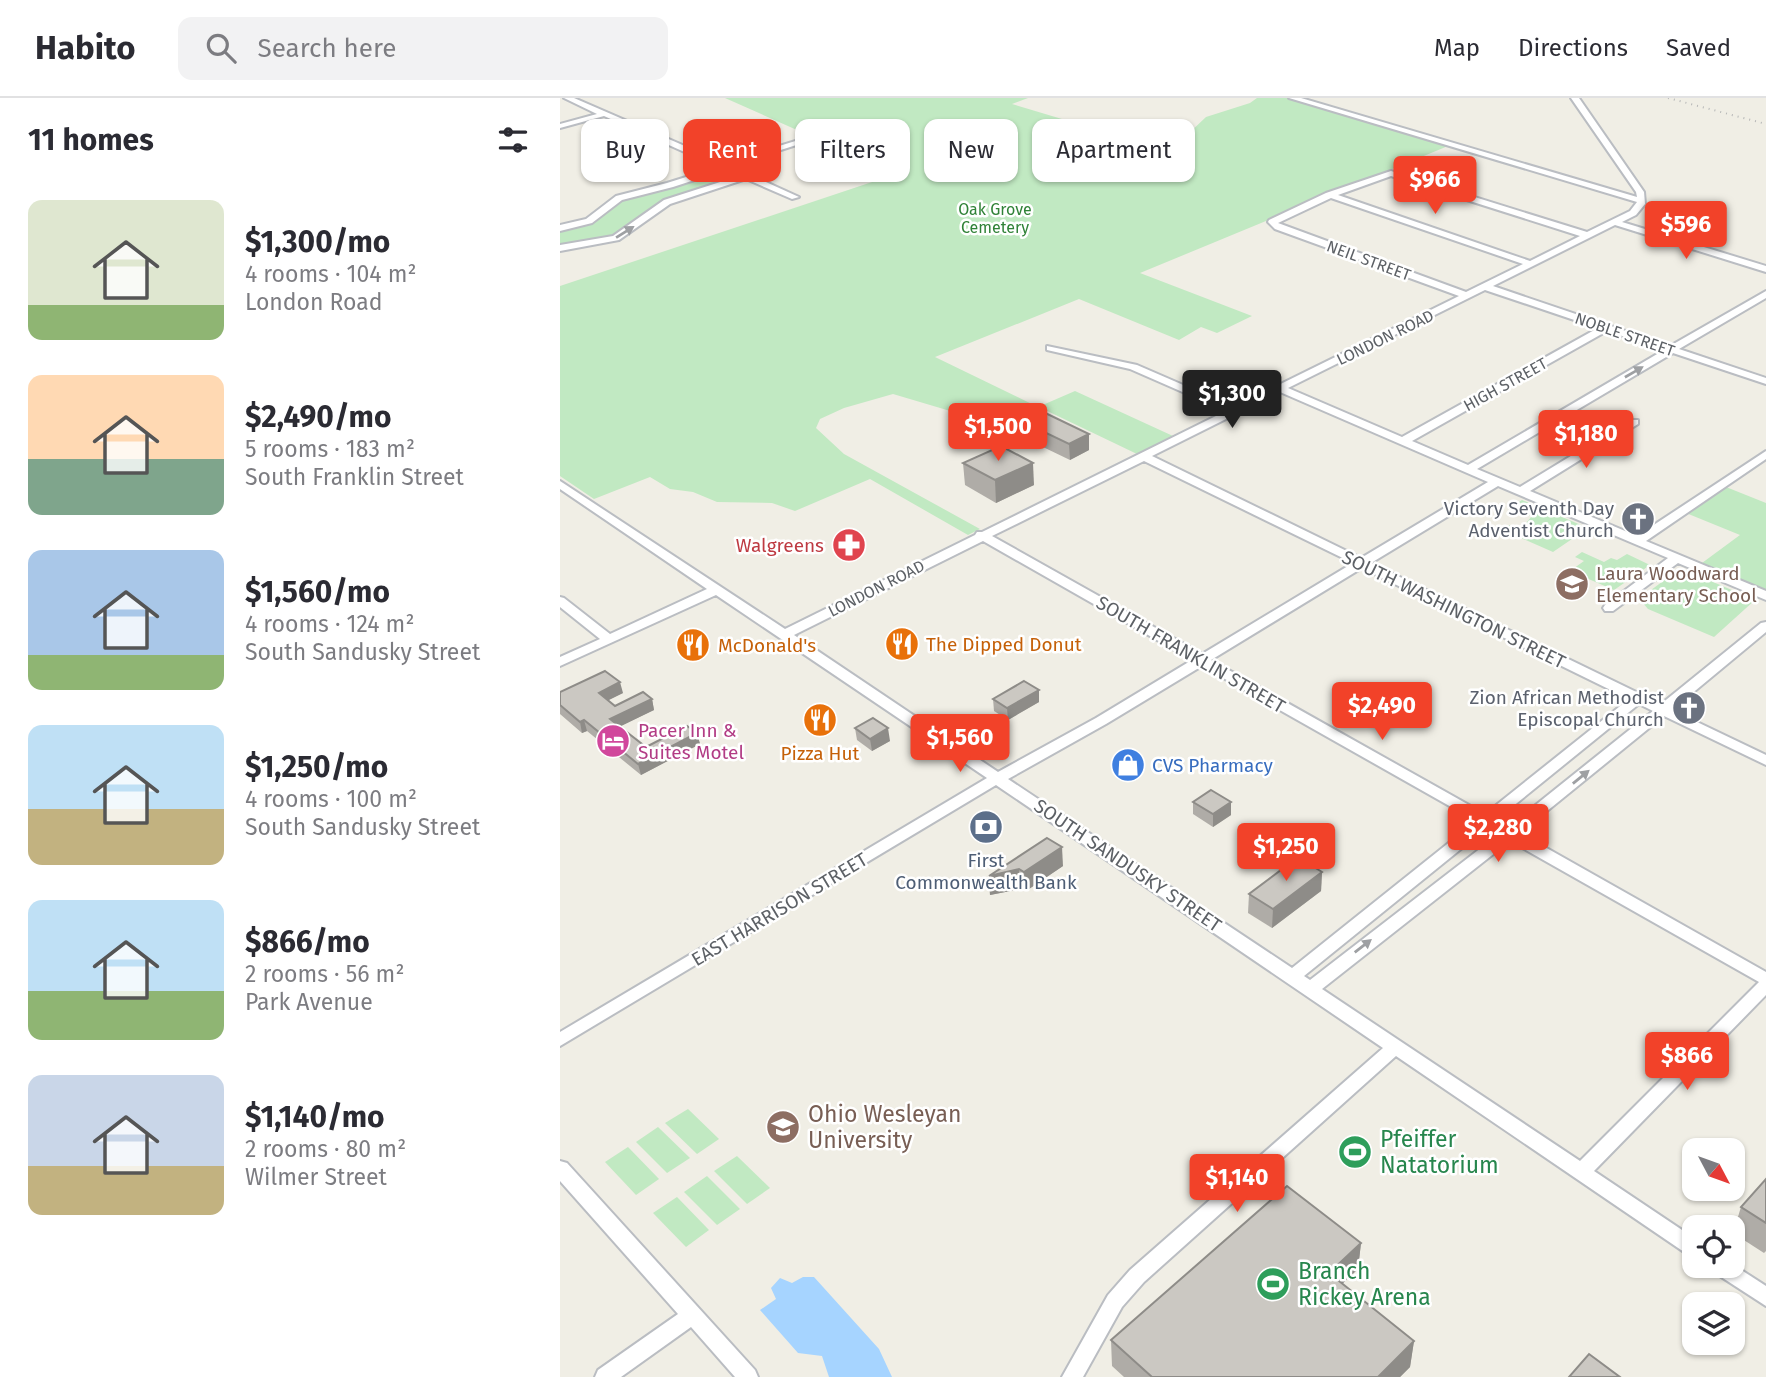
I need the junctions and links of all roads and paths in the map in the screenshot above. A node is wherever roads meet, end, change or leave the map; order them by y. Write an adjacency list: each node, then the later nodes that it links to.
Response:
1 (568, 98): 4 (street)
2 (1293, 98): 12 (street)
3 (1575, 98): 12 (street)
4 (604, 114): 5 (street); 6 (street)
5 (560, 126)
6 (683, 148)
7 (683, 180): 14 (street)
8 (729, 182): 16 (street, one-way to 8)
9 (761, 182): 11 (street)
10 (1329, 195): 15 (street); 17 (street); 21 (street, NEIL STREET)
11 (795, 197)
12 (1642, 201): 13 (street, LONDON ROAD)
13 (1616, 223): 15 (street, LONDON ROAD); 18 (street)
14 (560, 228)
15 (1589, 236): 17 (street, LONDON ROAD)
16 (560, 248)
17 (1531, 264): 19 (street, LONDON ROAD)
18 (1766, 269)
19 (1485, 287): 21 (street, LONDON ROAD); 22 (street, NOBLE STREET)
20 (1766, 294): 24 (street)
21 (1468, 296): 26 (street, LONDON ROAD)
22 (1606, 328): 24 (street, NOBLE STREET); 29 (street, HIGH STREET)
23 (1051, 348): 27 (street)
24 (1671, 350): 25 (street, NOBLE STREET); 32 (street, one-way to 24)
25 (1766, 381)
26 (1280, 389): 27 (street, LONDON ROAD); 29 (street)
27 (1234, 411): 31 (street, LONDON ROAD)
28 (1634, 422): 35 (street)
29 (1404, 441): 32 (street)
30 (1766, 454): 37 (street)
31 (1143, 456): 36 (street, LONDON ROAD); 39 (street, SOUTH WASHINGTON STREET)
32 (1469, 469): 33 (street)
33 (1497, 481): 35 (street); 39 (street, EAST HARRISON STREET)
34 (560, 484): 40 (street, SOUTH SANDUSKY STREET)
35 (1522, 491): 37 (street)
36 (981, 535): 45 (street, LONDON ROAD); 47 (street, SOUTH FRANKLIN STREET)
37 (1639, 541): 38 (street)
38 (1676, 558): 41 (street); 43 (street)
39 (1361, 564): 47 (street, EAST HARRISON STREET); 49 (street, SOUTH WASHINGTON STREET)
40 (718, 589): 45 (street, SOUTH SANDUSKY STREET); 46 (street)
41 (1766, 596)
42 (560, 601): 46 (street)
43 (1609, 608)
44 (1766, 626): 50 (street)
45 (786, 634): 52 (street, SOUTH SANDUSKY STREET)
46 (609, 640): 48 (street)
47 (1201, 660): 52 (street, EAST HARRISON STREET); 53 (street, SOUTH FRANKLIN STREET)
48 (560, 662)
49 (1637, 699): 50 (street, SOUTH WASHINGTON STREET); 53 (street)
50 (1662, 711): 51 (street, SOUTH WASHINGTON STREET); 54 (street, one-way to 50)
51 (1766, 761)
52 (999, 778): 55 (street, SOUTH SANDUSKY STREET); 59 (street, EAST HARRISON STREET)
53 (1485, 821): 54 (street, SOUTH FRANKLIN STREET); 55 (street)
54 (1508, 834): 56 (street, SOUTH FRANKLIN STREET); 58 (street, one-way to 54)
55 (1292, 977): 58 (street, SOUTH SANDUSKY STREET)
56 (1766, 979)
57 (1766, 985): 62 (street)
58 (1310, 989): 60 (street, SOUTH SANDUSKY STREET)
59 (560, 1040)
60 (1395, 1046): 62 (street, SOUTH SANDUSKY STREET); 69 (street)
61 (560, 1168): 66 (street)
62 (1581, 1172): 63 (street, SOUTH SANDUSKY STREET)
63 (1682, 1240)
64 (1738, 1278): 65 (street)
65 (1766, 1297)
66 (692, 1315): 67 (street); 68 (street)
67 (605, 1377)
68 (748, 1377)
69 (1072, 1377)

